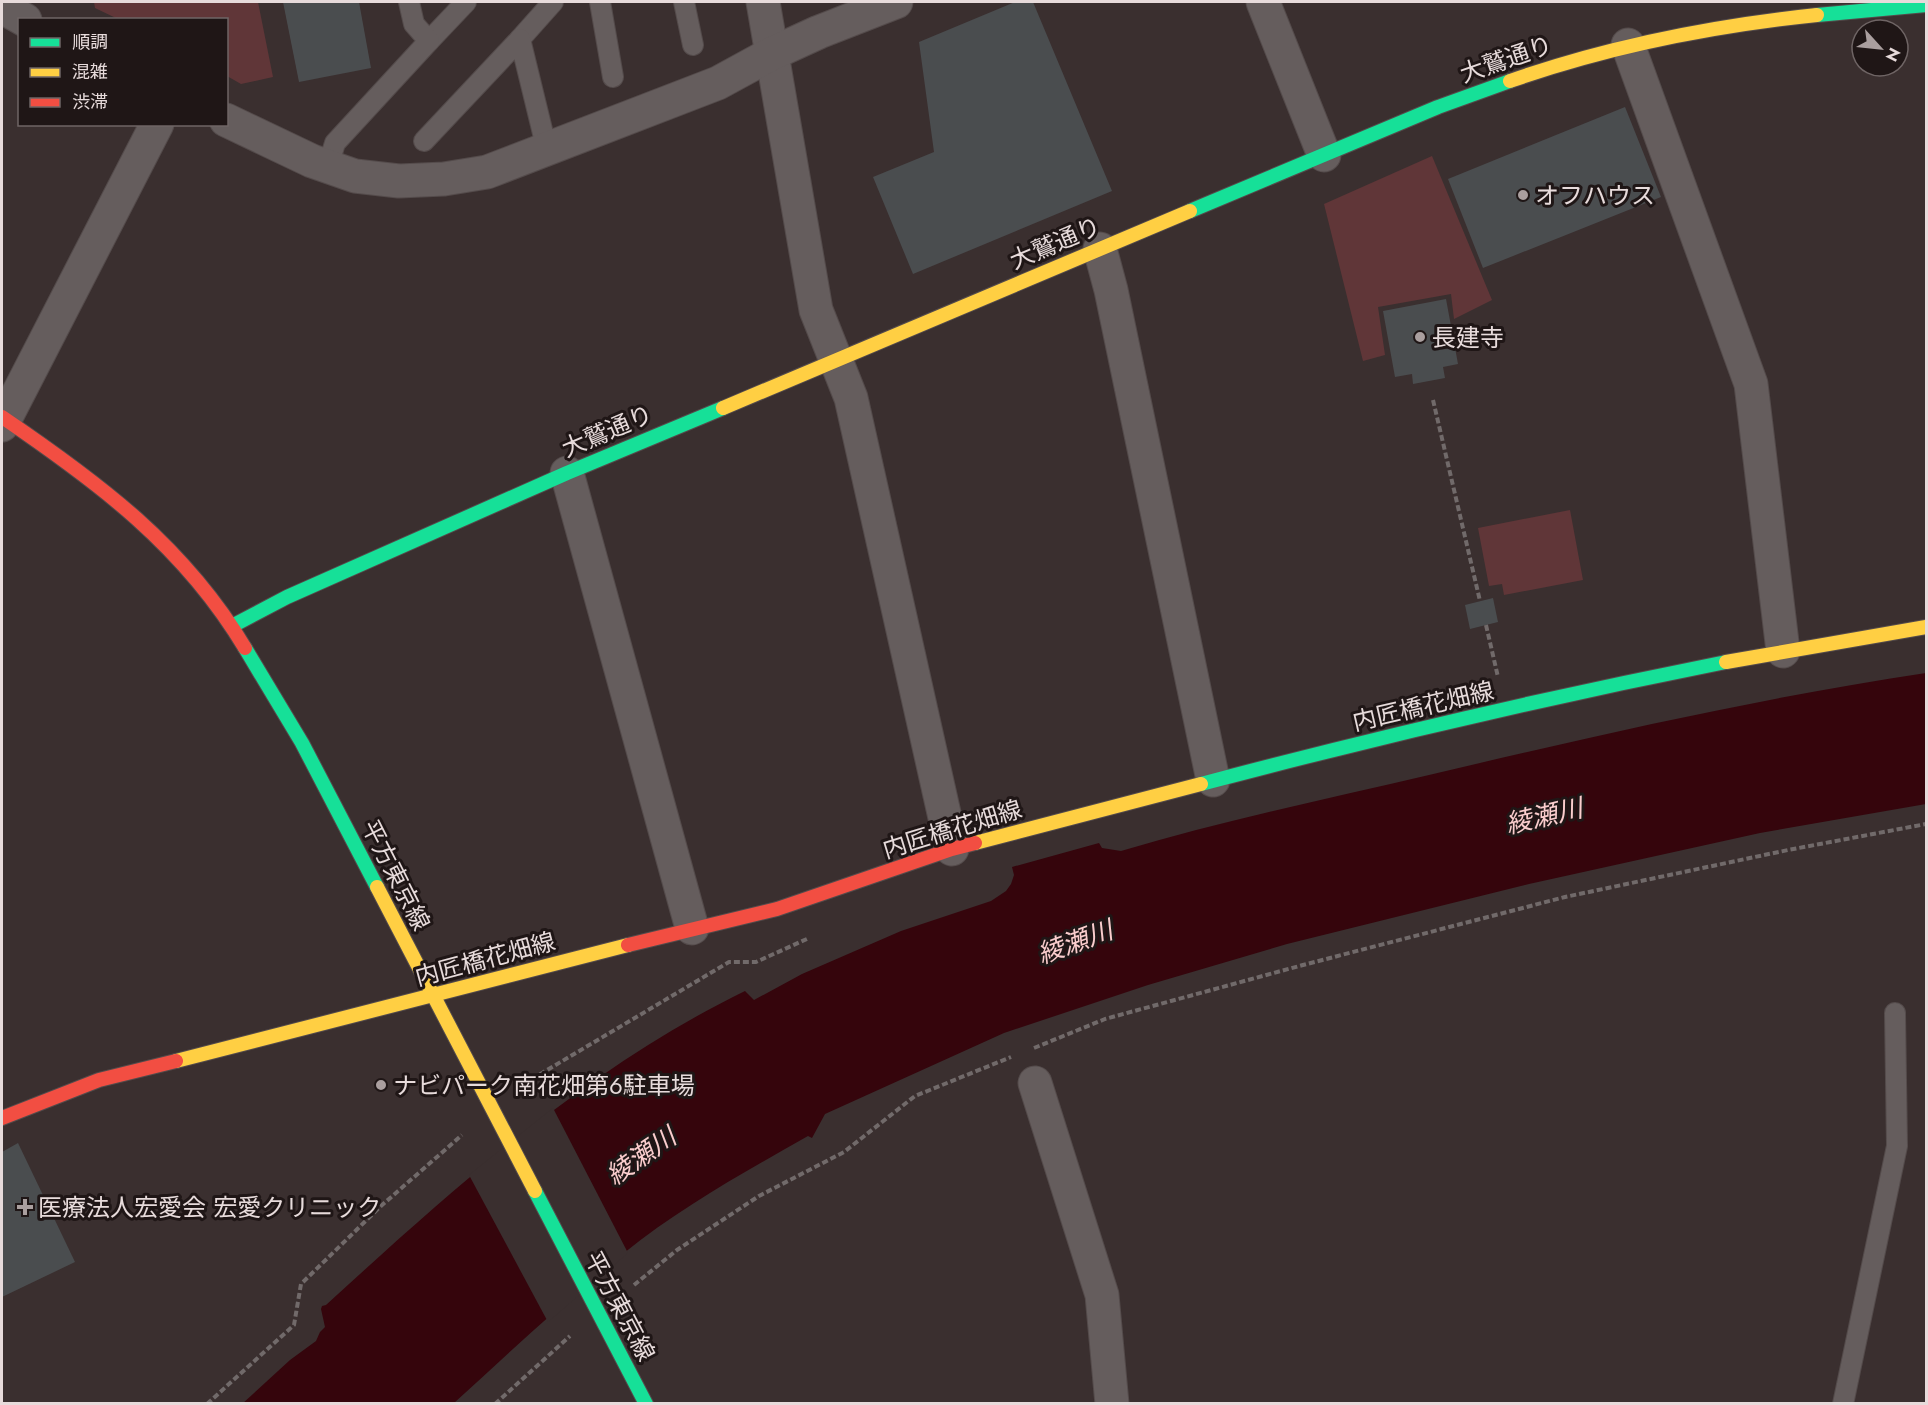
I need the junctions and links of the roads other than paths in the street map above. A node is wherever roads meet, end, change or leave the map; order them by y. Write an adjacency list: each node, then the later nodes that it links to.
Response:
1 (409, 2): 11 (lane)
2 (466, 2): 11 (lane)
3 (553, 2): 10 (lane)
4 (600, 2): 15 (lane)
5 (684, 2): 12 (lane)
6 (763, 2): 14 (street)
7 (896, 2): 14 (street)
8 (1263, 2): 20 (street)
9 (1926, 4): 13 (main road, 大鷲通り)
10 (520, 39): 18 (lane); 19 (lane)
11 (429, 41): 21 (lane)
12 (693, 45)
13 (1628, 45): 20 (main road, 大鷲通り); 28 (street)
14 (771, 54): 19 (street); 23 (street)
15 (613, 77)
16 (228, 121): 21 (street)
17 (156, 126): 24 (street)
18 (424, 141)
19 (548, 150): 21 (street)
20 (1324, 154): 22 (main road, 大鷲通り)
21 (328, 166)
22 (1100, 249): 23 (main road, 大鷲通り); 29 (street)
23 (835, 359): 25 (main road, 大鷲通り); 30 (street)
24 (3, 420): 26 (main road, 平方東京線)
25 (567, 472): 26 (main road, 大鷲通り); 31 (street)
26 (232, 626): 32 (main road, 平方東京線)
27 (1926, 627): 28 (main road, 内匠橋花畑線)
28 (1783, 651): 29 (main road, 内匠橋花畑線)
29 (1213, 780): 30 (main road, 内匠橋花畑線)
30 (952, 849): 31 (main road, 内匠橋花畑線)
31 (692, 928): 32 (main road, 内匠橋花畑線)
32 (433, 995): 35 (main road, 内匠橋花畑線); 36 (main road, 平方東京線)
33 (1895, 1013): 38 (lane)
34 (1035, 1083): 37 (street)
35 (3, 1113)
36 (646, 1404)
37 (1112, 1404)
38 (1843, 1404)

